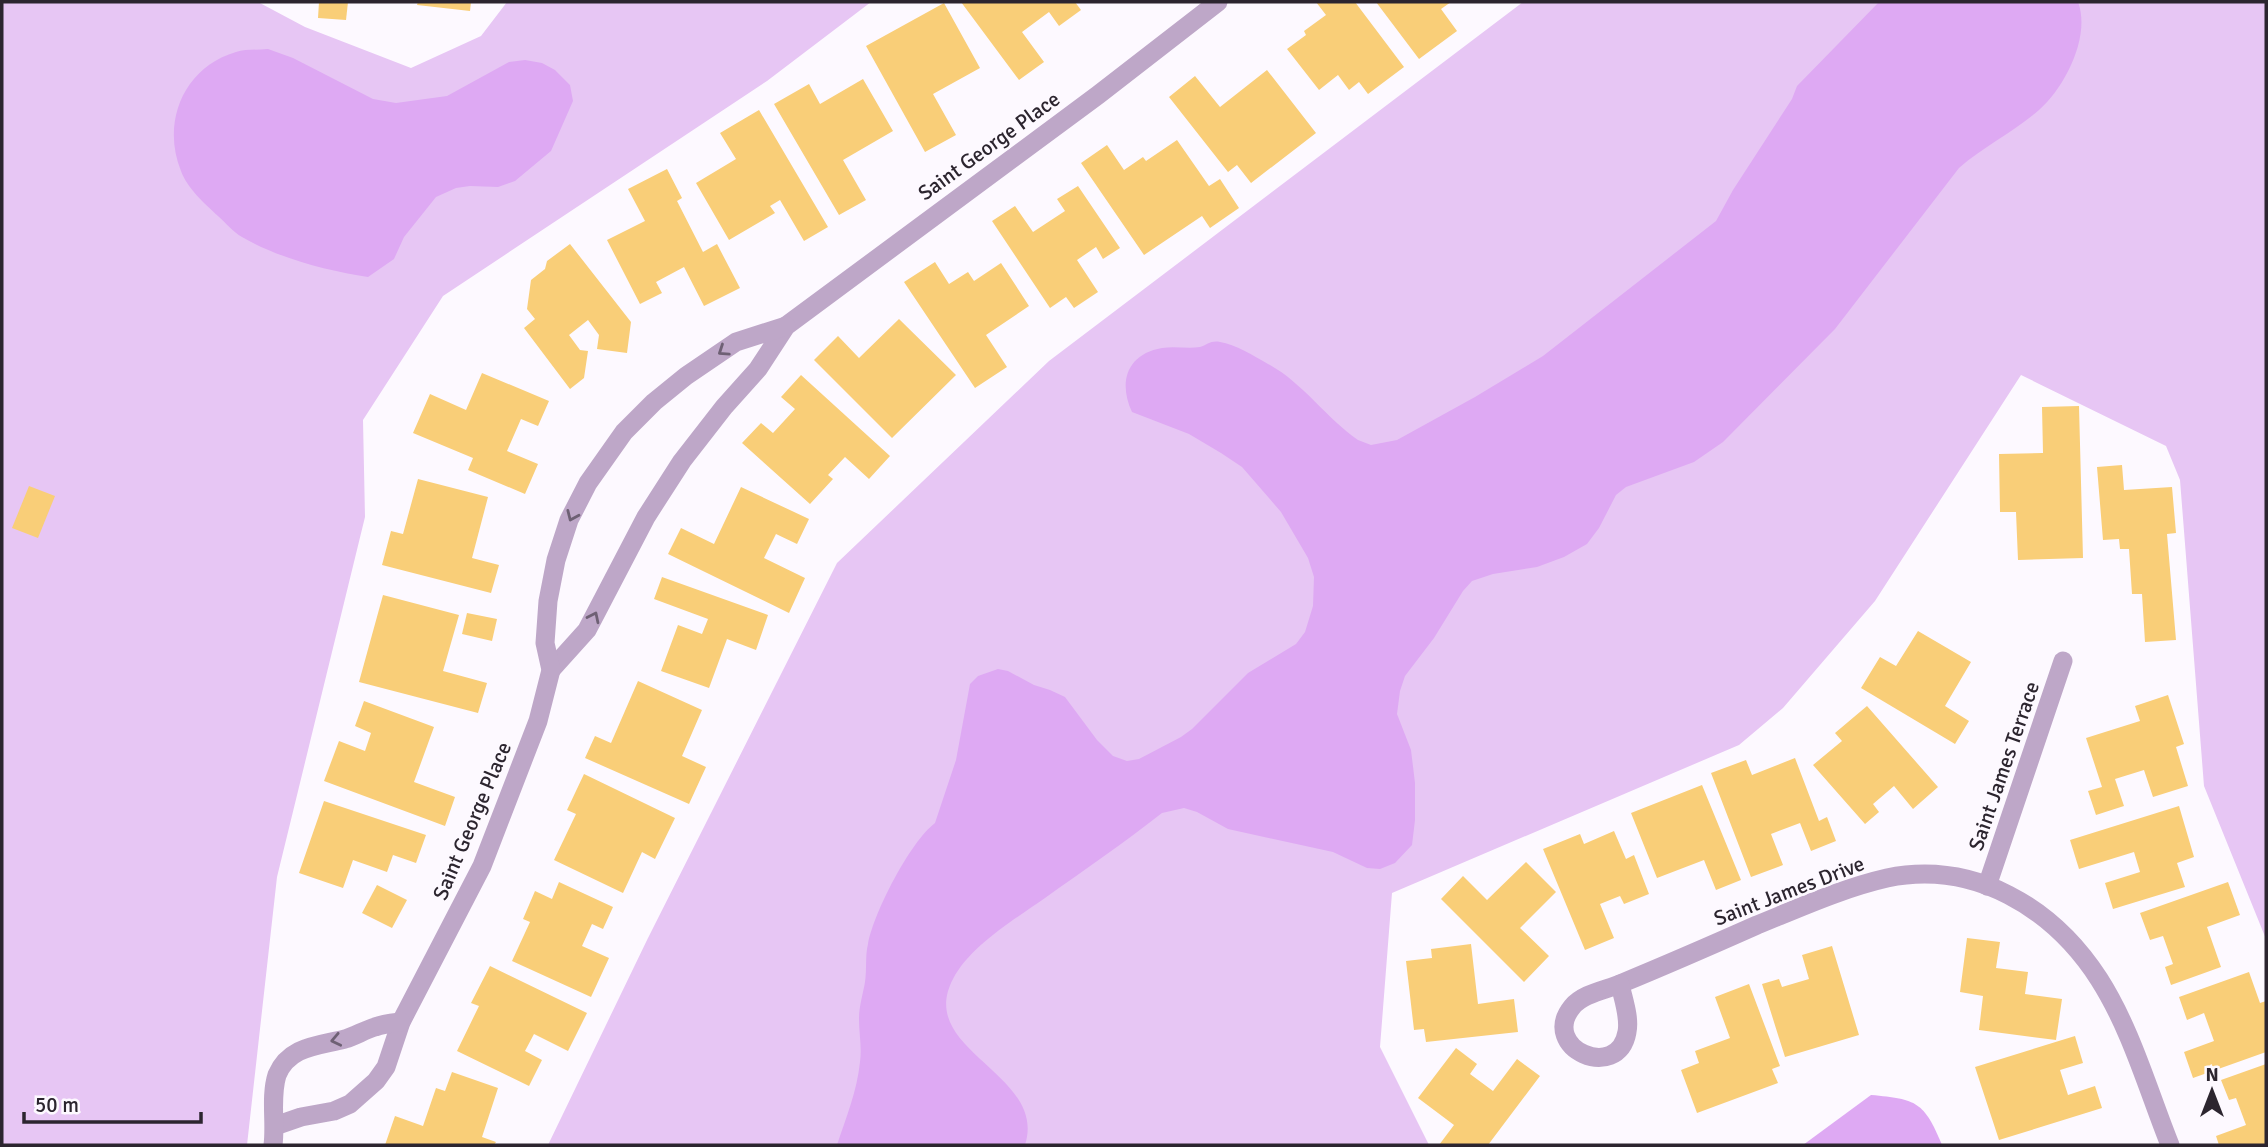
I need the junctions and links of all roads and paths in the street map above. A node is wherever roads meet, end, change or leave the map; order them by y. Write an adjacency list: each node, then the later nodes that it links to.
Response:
1 (1218, 2): 2 (street, Saint George Place)
2 (786, 326): 4 (street, Saint George Place, one-way to 2); 4 (street, Saint George Place, one-way to 4)
3 (2063, 661): 5 (street, Saint James Terrace)
4 (551, 670): 7 (street, Saint George Place)
5 (1987, 886): 6 (street, Saint James Drive); 9 (street, Saint James Drive)
6 (1620, 984)
7 (401, 1022): 8 (street, Saint George Place); 8 (street, Saint George Place, one-way to 8)
8 (274, 1136)
9 (2169, 1145)

